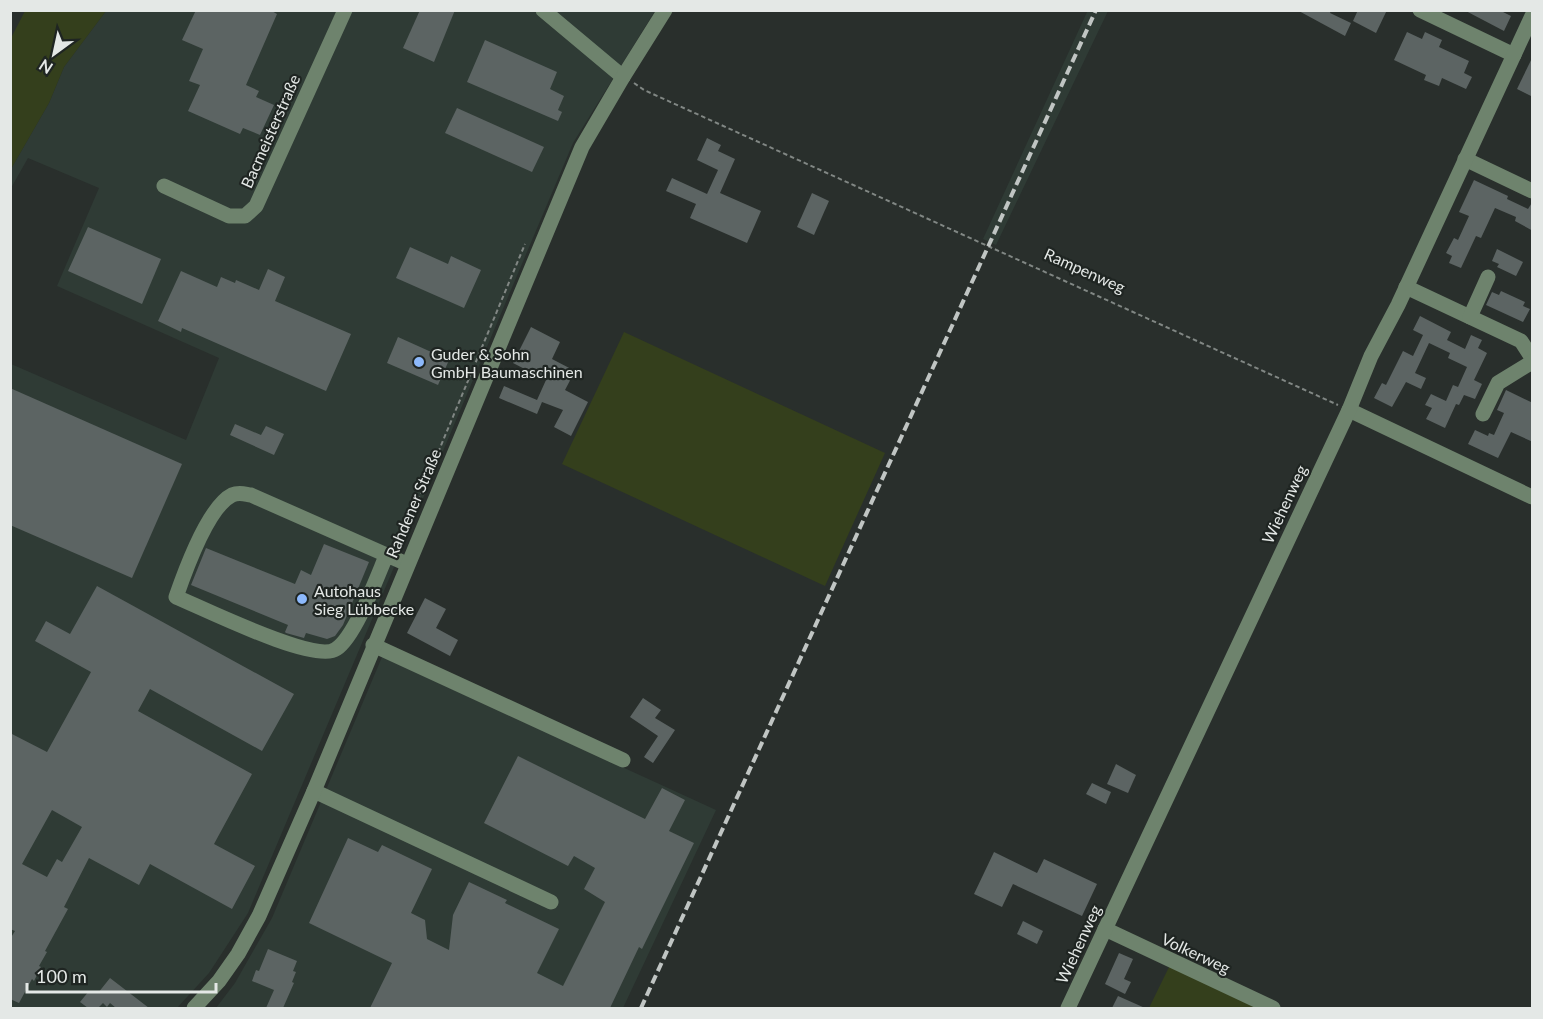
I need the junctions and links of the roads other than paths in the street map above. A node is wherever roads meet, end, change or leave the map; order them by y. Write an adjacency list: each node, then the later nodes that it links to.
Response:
1 (345, 10): 9 (street, Bacmeisterstraße)
2 (543, 10): 7 (street)
3 (666, 10): 7 (street, Rahdener Straße)
4 (1420, 10): 6 (street)
5 (1533, 16): 6 (street)
6 (1514, 55): 8 (street)
7 (623, 77): 19 (street, Rahdener Straße)
8 (1465, 159): 10 (street); 12 (street)
9 (164, 186)
10 (1533, 191)
11 (1488, 277): 13 (street)
12 (1406, 287): 13 (street); 15 (street, Wiehenweg)
13 (1470, 317): 14 (street)
14 (1533, 360): 16 (street)
15 (1349, 410): 17 (street); 24 (street, Wiehenweg)
16 (1483, 414)
17 (1533, 497)
18 (386, 556): 18 (street); 19 (street)
19 (407, 564): 20 (street, Rahdener Straße)
20 (373, 645): 21 (street); 22 (street, Rahdener Straße)
21 (623, 760)
22 (314, 791): 23 (street); 25 (street, Rahdener Straße)
23 (550, 902)
24 (1105, 929): 26 (street, Wiehenweg); 27 (street, Volkerweg)
25 (194, 1008)
26 (1068, 1008)
27 (1273, 1008)

